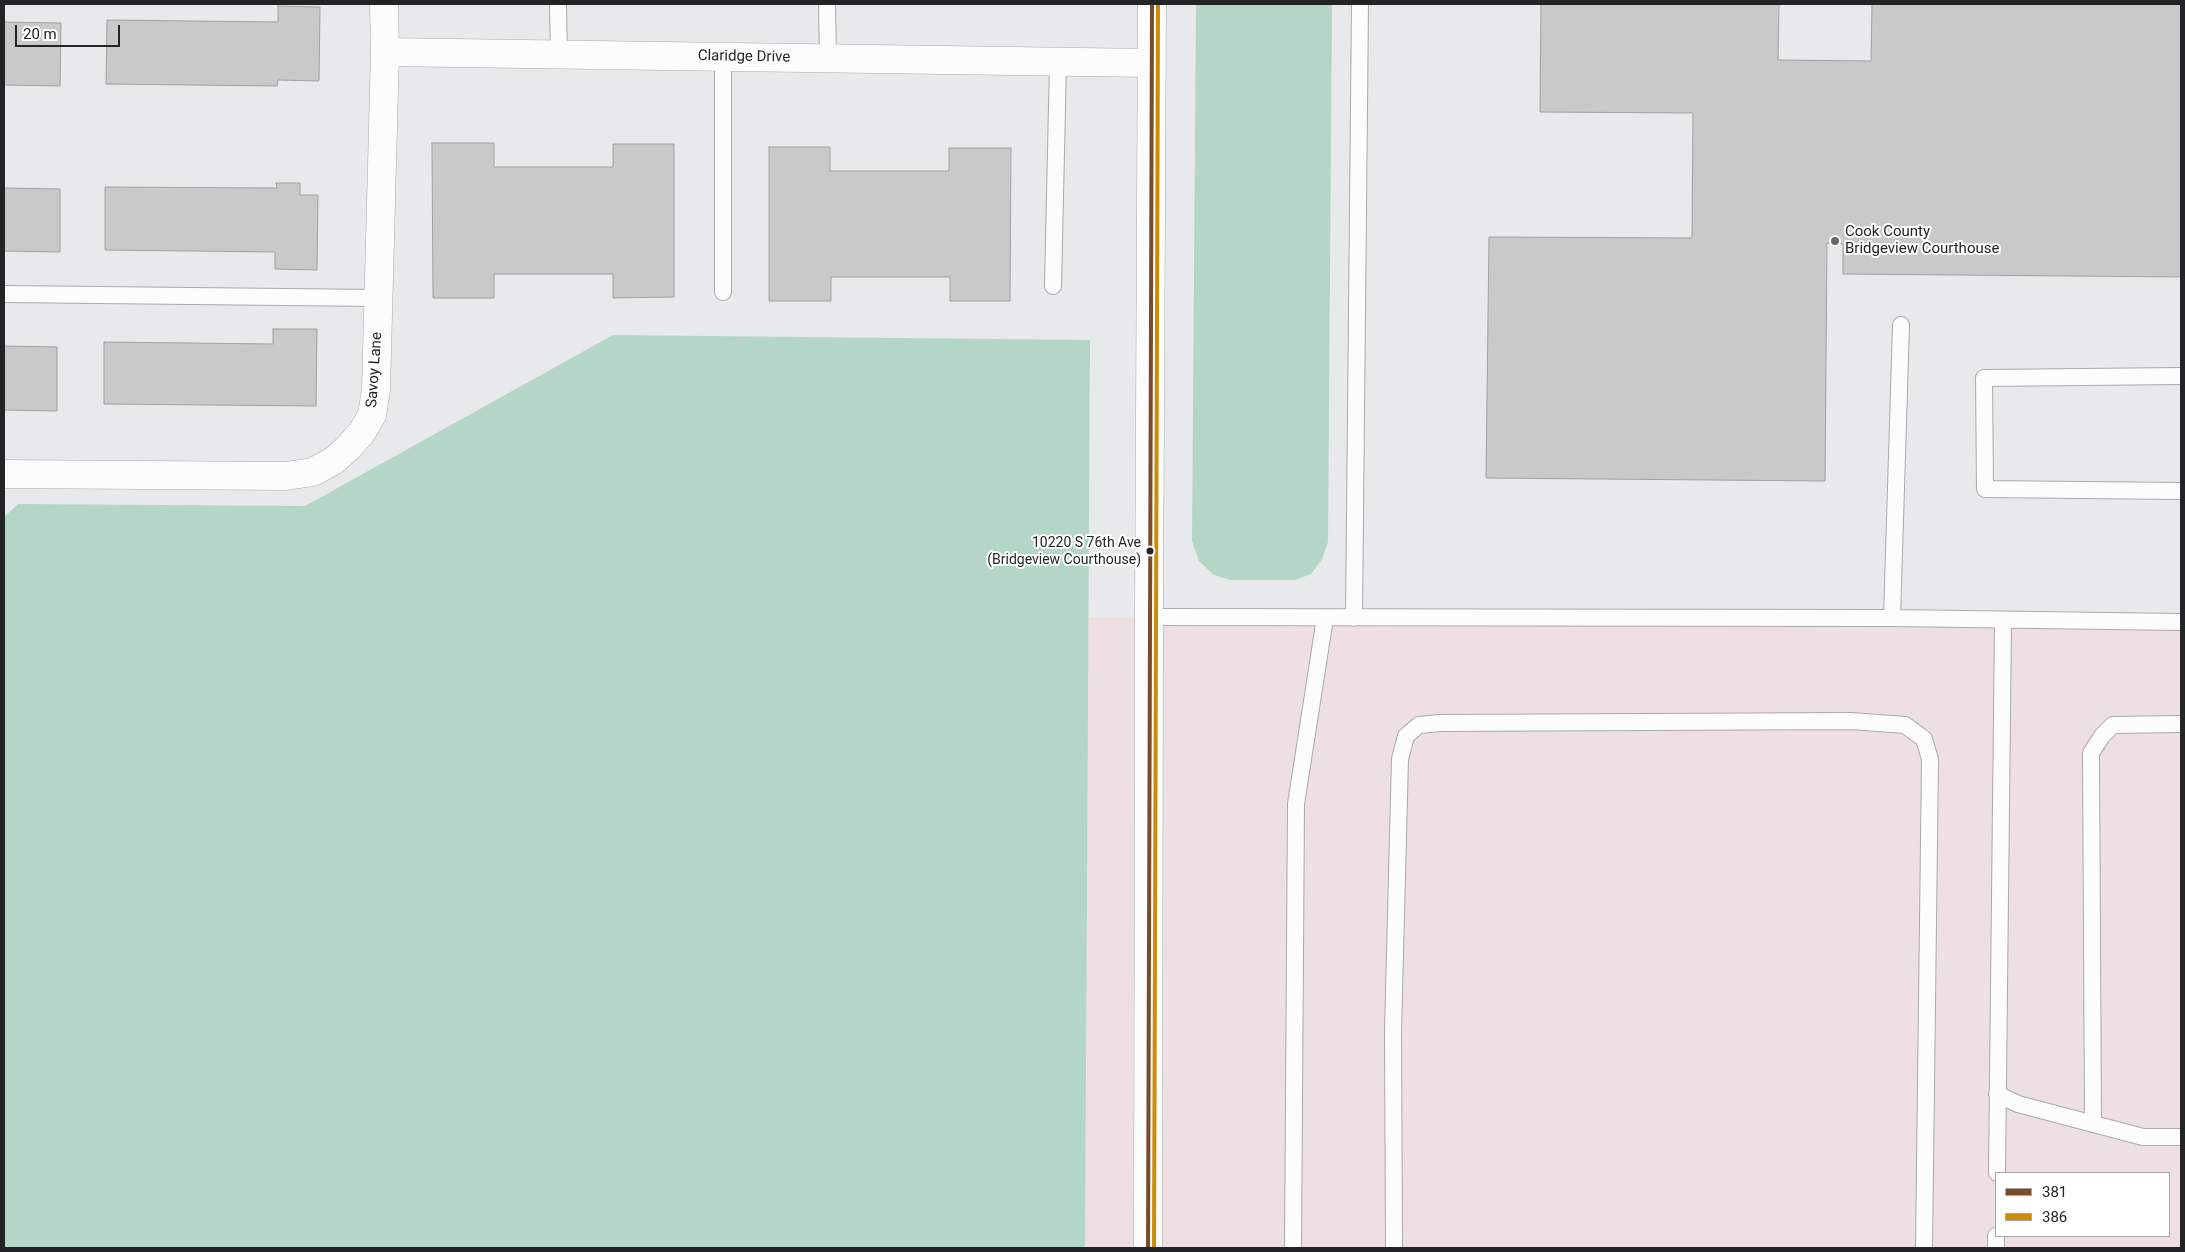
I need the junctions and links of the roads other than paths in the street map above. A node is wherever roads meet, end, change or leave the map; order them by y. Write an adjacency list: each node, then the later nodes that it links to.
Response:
1 (384, 4): 6 (street)
2 (558, 4): 7 (lane)
3 (827, 4): 9 (lane)
4 (1152, 4): 11 (street)
5 (1360, 4): 22 (lane)
6 (385, 52): 7 (street, Claridge Drive); 15 (street, Savoy Lane)
7 (559, 55): 8 (street, Claridge Drive)
8 (723, 57): 9 (street, Claridge Drive); 13 (lane)
9 (828, 58): 10 (street, Claridge Drive)
10 (1058, 62): 11 (street, Claridge Drive); 12 (lane)
11 (1151, 63): 20 (street)
12 (1053, 286)
13 (722, 292)
14 (4, 294): 15 (lane)
15 (379, 298): 18 (street, Savoy Lane)
16 (1901, 325): 23 (lane)
17 (2181, 376): 19 (lane)
18 (4, 474)
19 (2181, 492)
20 (1148, 617): 21 (lane); 31 (street)
21 (1325, 618): 22 (lane); 32 (lane)
22 (1354, 618): 23 (lane)
23 (1892, 618): 24 (lane)
24 (2003, 621): 25 (lane); 27 (lane)
25 (2181, 622)
26 (2181, 724): 28 (lane)
27 (1997, 1094): 28 (lane); 30 (lane)
28 (2093, 1124): 29 (lane)
29 (2181, 1137)
30 (1997, 1172)
31 (1148, 1248)
32 (1293, 1248)
33 (1394, 1248): 34 (lane)
34 (1924, 1248)

